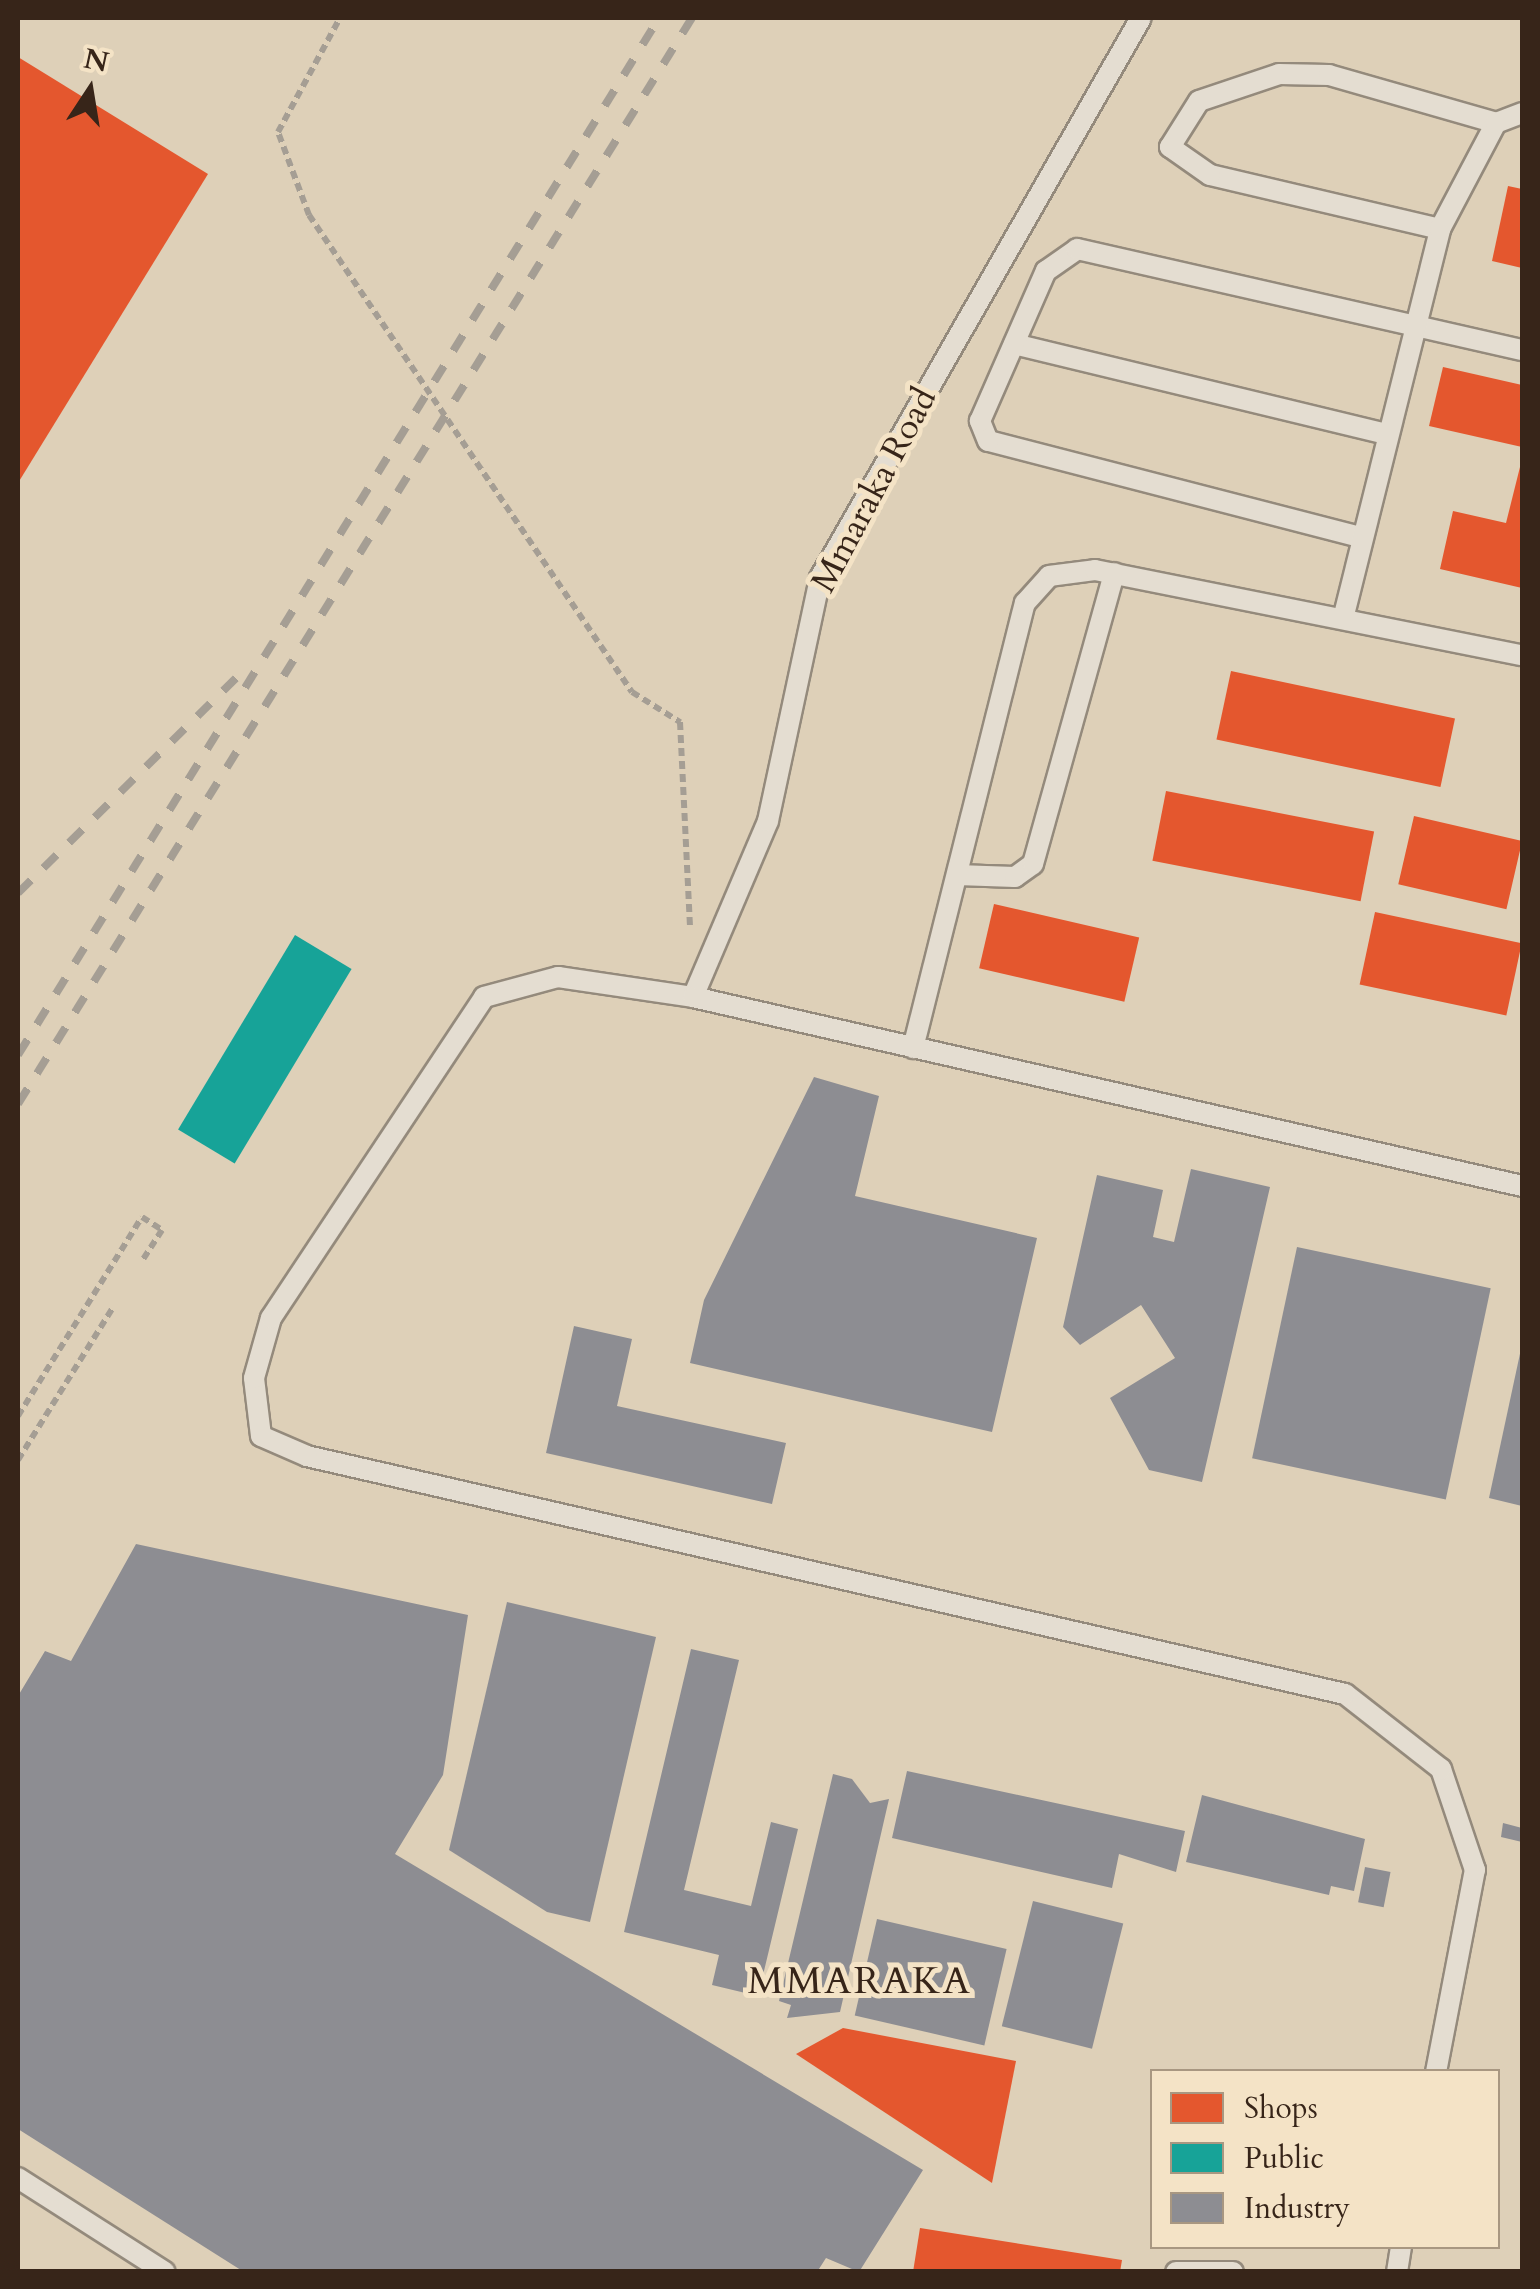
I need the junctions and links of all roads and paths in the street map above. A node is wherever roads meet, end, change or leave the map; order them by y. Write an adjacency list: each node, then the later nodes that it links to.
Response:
1 (340, 18): 15 (path, bridge)
2 (1141, 18): 15 (lane, Mmaraka Road)
3 (1522, 113): 4 (lane)
4 (1496, 122): 5 (lane); 5 (lane)
5 (1440, 229): 6 (lane)
6 (1412, 324): 7 (lane); 8 (lane); 9 (lane)
7 (1014, 344): 9 (lane); 10 (lane)
8 (1522, 350)
9 (1385, 434): 10 (lane)
10 (1360, 537): 12 (lane)
11 (1114, 573): 12 (lane); 14 (lane); 14 (lane)
12 (1344, 615): 13 (lane)
13 (1522, 655)
14 (957, 875): 17 (lane)
15 (709, 960): 16 (lane, Mmaraka Road)
16 (692, 998): 17 (lane); 23 (lane)
17 (913, 1048): 18 (lane)
18 (1522, 1186)
19 (142, 1262): 21 (path)
20 (112, 1309): 22 (path)
21 (18, 1416)
22 (18, 1460)
23 (1437, 2069)
24 (18, 2178): 25 (lane)
25 (165, 2272)
26 (1176, 2272): 27 (lane)
27 (1233, 2272)

